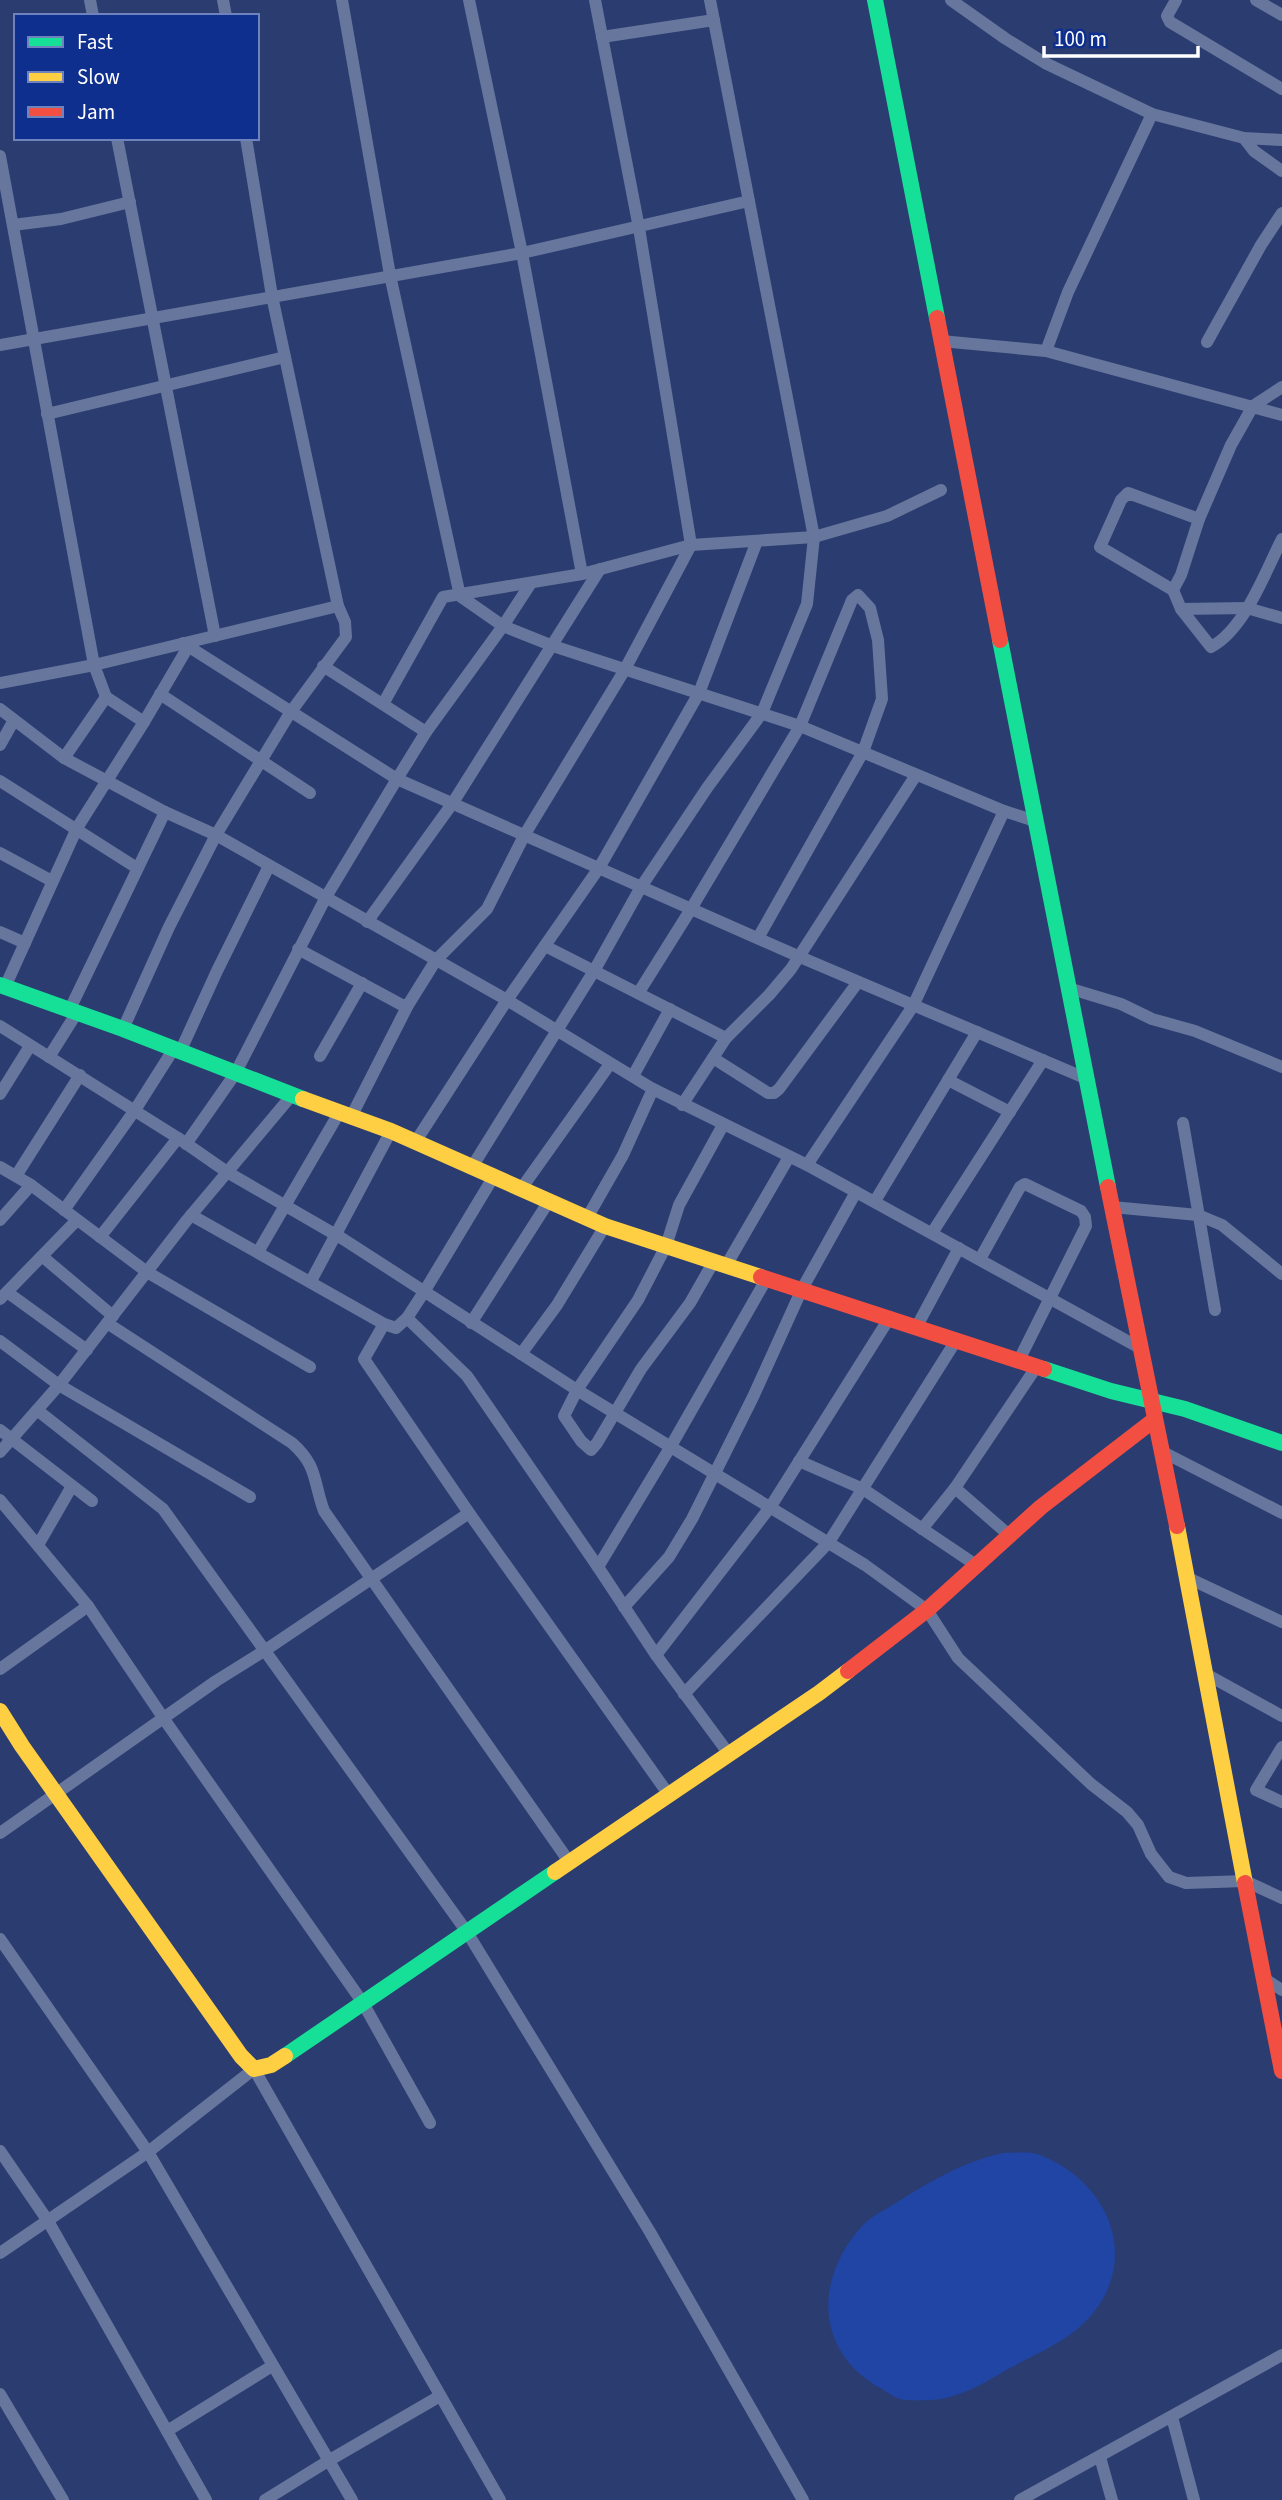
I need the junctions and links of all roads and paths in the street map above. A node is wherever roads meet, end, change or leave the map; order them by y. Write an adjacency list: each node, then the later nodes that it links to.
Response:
1 (342, 0): 26 (street)
2 (469, 0): 25 (street)
3 (595, 0): 11 (street)
4 (710, 0): 10 (street)
5 (875, 0): 30 (street)
6 (951, 0): 13 (street)
7 (1176, 0): 12 (street)
8 (1256, 0): 9 (street)
9 (1282, 15)
10 (714, 20): 11 (street); 20 (street)
11 (602, 37): 24 (street)
12 (1282, 89)
13 (1152, 114): 14 (street); 33 (street)
14 (1244, 138): 17 (street); 19 (street)
15 (117, 140): 21 (street)
16 (246, 140): 27 (street)
17 (1282, 140)
18 (0, 156): 23 (street)
19 (1282, 171)
20 (749, 201): 24 (street); 42 (street)
21 (130, 202): 23 (street); 28 (street)
22 (1282, 213): 31 (street)
23 (13, 225): 29 (street)
24 (639, 228): 25 (street); 45 (street)
25 (522, 253): 26 (street); 47 (street)
26 (390, 275): 27 (street); 50 (street)
27 (272, 296): 28 (street); 34 (street)
28 (153, 318): 29 (street); 35 (street)
29 (34, 339): 32 (street); 38 (street)
30 (941, 341): 33 (street); 86 (street)
31 (1207, 342)
32 (0, 345)
33 (1046, 351): 37 (street)
34 (285, 357): 35 (street); 51 (street)
35 (166, 385): 38 (street); 56 (street)
36 (1282, 387): 37 (street)
37 (1253, 406): 39 (street); 41 (street)
38 (47, 414): 59 (street)
39 (1282, 415)
40 (942, 490): 42 (street)
41 (1199, 519): 49 (street); 49 (street)
42 (814, 537): 44 (street); 69 (street)
43 (1282, 538): 52 (street)
44 (757, 541): 45 (street); 63 (street)
45 (691, 545): 46 (street); 61 (street)
46 (600, 569): 47 (street); 58 (street)
47 (582, 574): 48 (street)
48 (531, 583): 50 (street); 55 (street)
49 (1173, 590): 53 (street)
50 (460, 596): 55 (street); 66 (street)
51 (338, 606): 56 (street); 60 (street)
52 (1247, 608): 53 (street); 53 (street); 54 (street)
53 (1181, 609)
54 (1282, 618)
55 (503, 626): 58 (street); 73 (street)
56 (215, 636): 57 (street)
57 (186, 645): 59 (street); 64 (street); 68 (street)
58 (553, 646): 61 (street); 83 (street)
59 (94, 665): 62 (street); 65 (street)
60 (323, 666): 66 (street); 68 (street)
61 (624, 671): 63 (street); 88 (street)
62 (0, 683)
63 (699, 693): 69 (street); 92 (street)
64 (160, 694): 71 (street); 77 (street)
65 (106, 696): 71 (street); 76 (street)
66 (383, 704): 73 (street)
67 (0, 709): 70 (street)
68 (290, 713): 77 (street); 79 (street)
69 (762, 713): 72 (street); 95 (street)
70 (14, 720): 74 (street); 76 (street)
71 (144, 722): 81 (street)
72 (800, 726): 75 (street); 75 (street); 97 (street)
73 (426, 732): 79 (street)
74 (0, 745)
75 (863, 752): 78 (street); 100 (street)
76 (64, 758): 81 (street)
77 (261, 761): 82 (street); 89 (street)
78 (916, 775): 84 (street); 104 (street)
79 (397, 779): 83 (street); 96 (street)
80 (0, 781): 87 (street)
81 (107, 781): 85 (street); 87 (street)
82 (310, 793)
83 (453, 804): 88 (street); 98 (street)
84 (1004, 811): 86 (street); 114 (street)
85 (165, 812): 89 (street); 93 (street)
86 (1035, 821): 110 (street)
87 (77, 828): 93 (street); 94 (street)
88 (525, 834): 92 (street); 105 (street)
89 (216, 835): 91 (street); 118 (street)
90 (0, 853): 94 (street)
91 (269, 866): 96 (street); 123 (street)
92 (599, 867): 95 (street); 102 (street)
93 (137, 868): 116 (street)
94 (52, 881): 101 (street)
95 (641, 887): 97 (street); 106 (street)
96 (326, 897): 98 (street); 103 (street)
97 (691, 909): 100 (street); 111 (street)
98 (367, 922): 105 (street)
99 (0, 932): 101 (street)
100 (758, 938): 104 (street)
101 (25, 943): 109 (street)
102 (545, 946): 106 (street); 112 (street)
103 (298, 949): 108 (street); 130 (street)
104 (800, 957): 107 (street); 121 (street)
105 (436, 960): 112 (street); 113 (street)
106 (594, 971): 111 (street); 119 (street)
107 (858, 982): 114 (street); 126 (street)
108 (362, 983): 113 (street); 124 (street)
109 (3, 986): 116 (street)
110 (1068, 988): 129 (street); 133 (street)
111 (639, 992): 115 (street)
112 (507, 1000): 119 (street); 146 (street)
113 (408, 1005): 141 (street)
114 (913, 1006): 120 (street); 148 (street)
115 (670, 1009): 121 (street); 132 (street)
116 (73, 1012): 118 (street); 125 (street)
117 (0, 1027): 122 (street)
118 (123, 1030): 123 (street)
119 (557, 1032): 128 (street); 150 (street)
120 (977, 1032): 127 (street); 134 (street)
121 (726, 1038): 126 (street)
122 (30, 1046): 125 (street); 136 (street)
123 (177, 1051): 130 (street); 139 (street)
124 (320, 1056)
125 (49, 1057): 131 (street)
126 (713, 1058): 138 (street)
127 (1043, 1060): 133 (street); 140 (street)
128 (610, 1065): 132 (street); 155 (street)
129 (1282, 1067)
130 (234, 1074): 137 (street); 145 (street)
131 (80, 1075): 139 (street); 152 (street)
132 (633, 1076): 135 (street)
133 (1085, 1078): 160 (street)
134 (948, 1080): 140 (street); 158 (street)
135 (653, 1089): 138 (street); 164 (street)
136 (0, 1094)
137 (292, 1095): 141 (street); 151 (street)
138 (682, 1105): 143 (street)
139 (135, 1110): 145 (street); 161 (street)
140 (1010, 1112): 168 (street)
141 (345, 1115): 144 (street); 159 (street)
142 (1183, 1123): 163 (street)
143 (723, 1125): 147 (street); 171 (street)
144 (391, 1131): 146 (street); 169 (street)
145 (182, 1141): 151 (street); 170 (street)
146 (416, 1141): 150 (street)
147 (789, 1157): 148 (street); 176 (street)
148 (807, 1165): 156 (street)
149 (0, 1167): 152 (street)
150 (472, 1167): 153 (street)
151 (227, 1172): 159 (street); 162 (street)
152 (16, 1176): 154 (street)
153 (494, 1176): 155 (street); 182 (street)
154 (31, 1185): 161 (street); 165 (street)
155 (521, 1189): 157 (street)
156 (856, 1192): 158 (street); 181 (street)
157 (549, 1201): 164 (street); 189 (street)
158 (875, 1201): 168 (street)
159 (283, 1205): 169 (street); 173 (street)
160 (1112, 1208): 163 (street); 194 (street)
161 (64, 1209): 166 (street)
162 (191, 1215): 173 (street); 177 (street)
163 (1198, 1215): 178 (street); 185 (street)
164 (587, 1218): 167 (street)
165 (0, 1220)
166 (77, 1220): 170 (street); 174 (street)
167 (605, 1226): 171 (street); 196 (street)
168 (932, 1233): 172 (street)
169 (334, 1234): 180 (street); 182 (street)
170 (100, 1237): 177 (street)
171 (666, 1246): 176 (street); 201 (street)
172 (959, 1248): 175 (street); 191 (street)
173 (258, 1252): 180 (street)
174 (43, 1257): 183 (street); 188 (street)
175 (980, 1259): 184 (street); 184 (street)
176 (720, 1262): 179 (street); 204 (street)
177 (147, 1272): 188 (street); 199 (street)
178 (1282, 1274)
179 (767, 1278): 181 (street); 209 (street)
180 (311, 1281): 190 (street)
181 (802, 1289): 186 (street); 213 (street)
182 (424, 1292): 187 (street); 189 (street)
183 (3, 1295): 195 (street)
184 (1050, 1298): 194 (street); 197 (street)
185 (1215, 1310)
186 (890, 1317): 191 (street); 212 (street)
187 (407, 1318): 190 (street); 228 (street)
188 (110, 1320): 195 (street); 230 (street)
189 (471, 1323): 196 (street)
190 (384, 1324): 221 (street)
191 (917, 1326): 192 (street)
192 (957, 1339): 197 (street); 216 (street)
193 (0, 1340): 200 (street)
194 (1140, 1348): 202 (street)
195 (87, 1349): 200 (street)
196 (521, 1354): 201 (street)
197 (1019, 1360): 198 (street)
198 (1037, 1366): 202 (street); 215 (street)
199 (310, 1367)
200 (59, 1385): 203 (street); 217 (street)
201 (577, 1390): 204 (street); 204 (street)
202 (1150, 1399): 205 (street); 208 (street)
203 (37, 1410): 207 (street); 235 (street)
204 (615, 1411): 209 (street)
205 (1154, 1420): 210 (street); 224 (street)
206 (0, 1430): 207 (street)
207 (11, 1439): 211 (street); 214 (street)
208 (1282, 1443)
209 (671, 1446): 213 (street); 228 (street)
210 (1161, 1451): 222 (street); 229 (street)
211 (0, 1452)
212 (799, 1461): 216 (street); 220 (street)
213 (715, 1472): 220 (street); 232 (street)
214 (72, 1486): 219 (street); 226 (street)
215 (955, 1488): 223 (street); 224 (street)
216 (863, 1489): 223 (street); 225 (street)
217 (250, 1497)
218 (0, 1500): 226 (street)
219 (92, 1500)
220 (771, 1506): 225 (street); 236 (street)
221 (469, 1513): 230 (street); 246 (street)
222 (1282, 1513)
223 (922, 1529): 227 (street)
224 (1009, 1535): 227 (street)
225 (829, 1542): 233 (street); 239 (street)
226 (38, 1545): 231 (street)
227 (976, 1565): 233 (street)
228 (598, 1567): 232 (street)
229 (1188, 1578): 234 (street); 238 (street)
230 (372, 1579): 235 (street); 249 (street)
231 (88, 1606): 237 (street); 242 (street)
232 (624, 1606): 236 (street)
233 (927, 1610): 244 (street); 250 (street)
234 (1282, 1622)
235 (264, 1651): 242 (street); 252 (street)
236 (656, 1655): 239 (street)
237 (0, 1669)
238 (1204, 1673): 241 (street); 250 (street)
239 (684, 1694): 244 (street)
240 (0, 1711): 245 (street)
241 (1282, 1716)
242 (164, 1719): 245 (street); 256 (street)
243 (1282, 1747): 247 (street)
244 (729, 1754): 246 (street)
245 (56, 1795): 248 (street); 257 (street)
246 (669, 1795): 249 (street)
247 (1282, 1802)
248 (0, 1833)
249 (570, 1863): 252 (street)
250 (1245, 1881): 251 (street); 254 (street)
251 (1282, 1898)
252 (467, 1932): 256 (street); 277 (street)
253 (0, 1939): 261 (street)
254 (1263, 1978): 255 (street); 258 (street)
255 (1282, 1990)
256 (363, 2003): 257 (street); 259 (street)
257 (254, 2069): 261 (street); 267 (street)
258 (1282, 2071)
259 (430, 2123)
260 (0, 2151): 262 (street)
261 (148, 2152): 262 (street); 265 (street)
262 (48, 2221): 263 (street); 269 (street)
263 (0, 2253)
264 (1282, 2356): 268 (street)
265 (272, 2366): 269 (street); 271 (street)
266 (0, 2394): 272 (street)
267 (440, 2396): 271 (street); 276 (street)
268 (1172, 2417): 270 (street); 280 (street)
269 (167, 2431): 273 (street)
270 (1100, 2457): 278 (street); 279 (street)
271 (328, 2461): 274 (street); 275 (street)
272 (63, 2500)
273 (206, 2500)
274 (265, 2500)
275 (352, 2500)
276 (500, 2500)
277 (803, 2500)
278 (1020, 2500)
279 (1112, 2500)
280 (1194, 2500)

